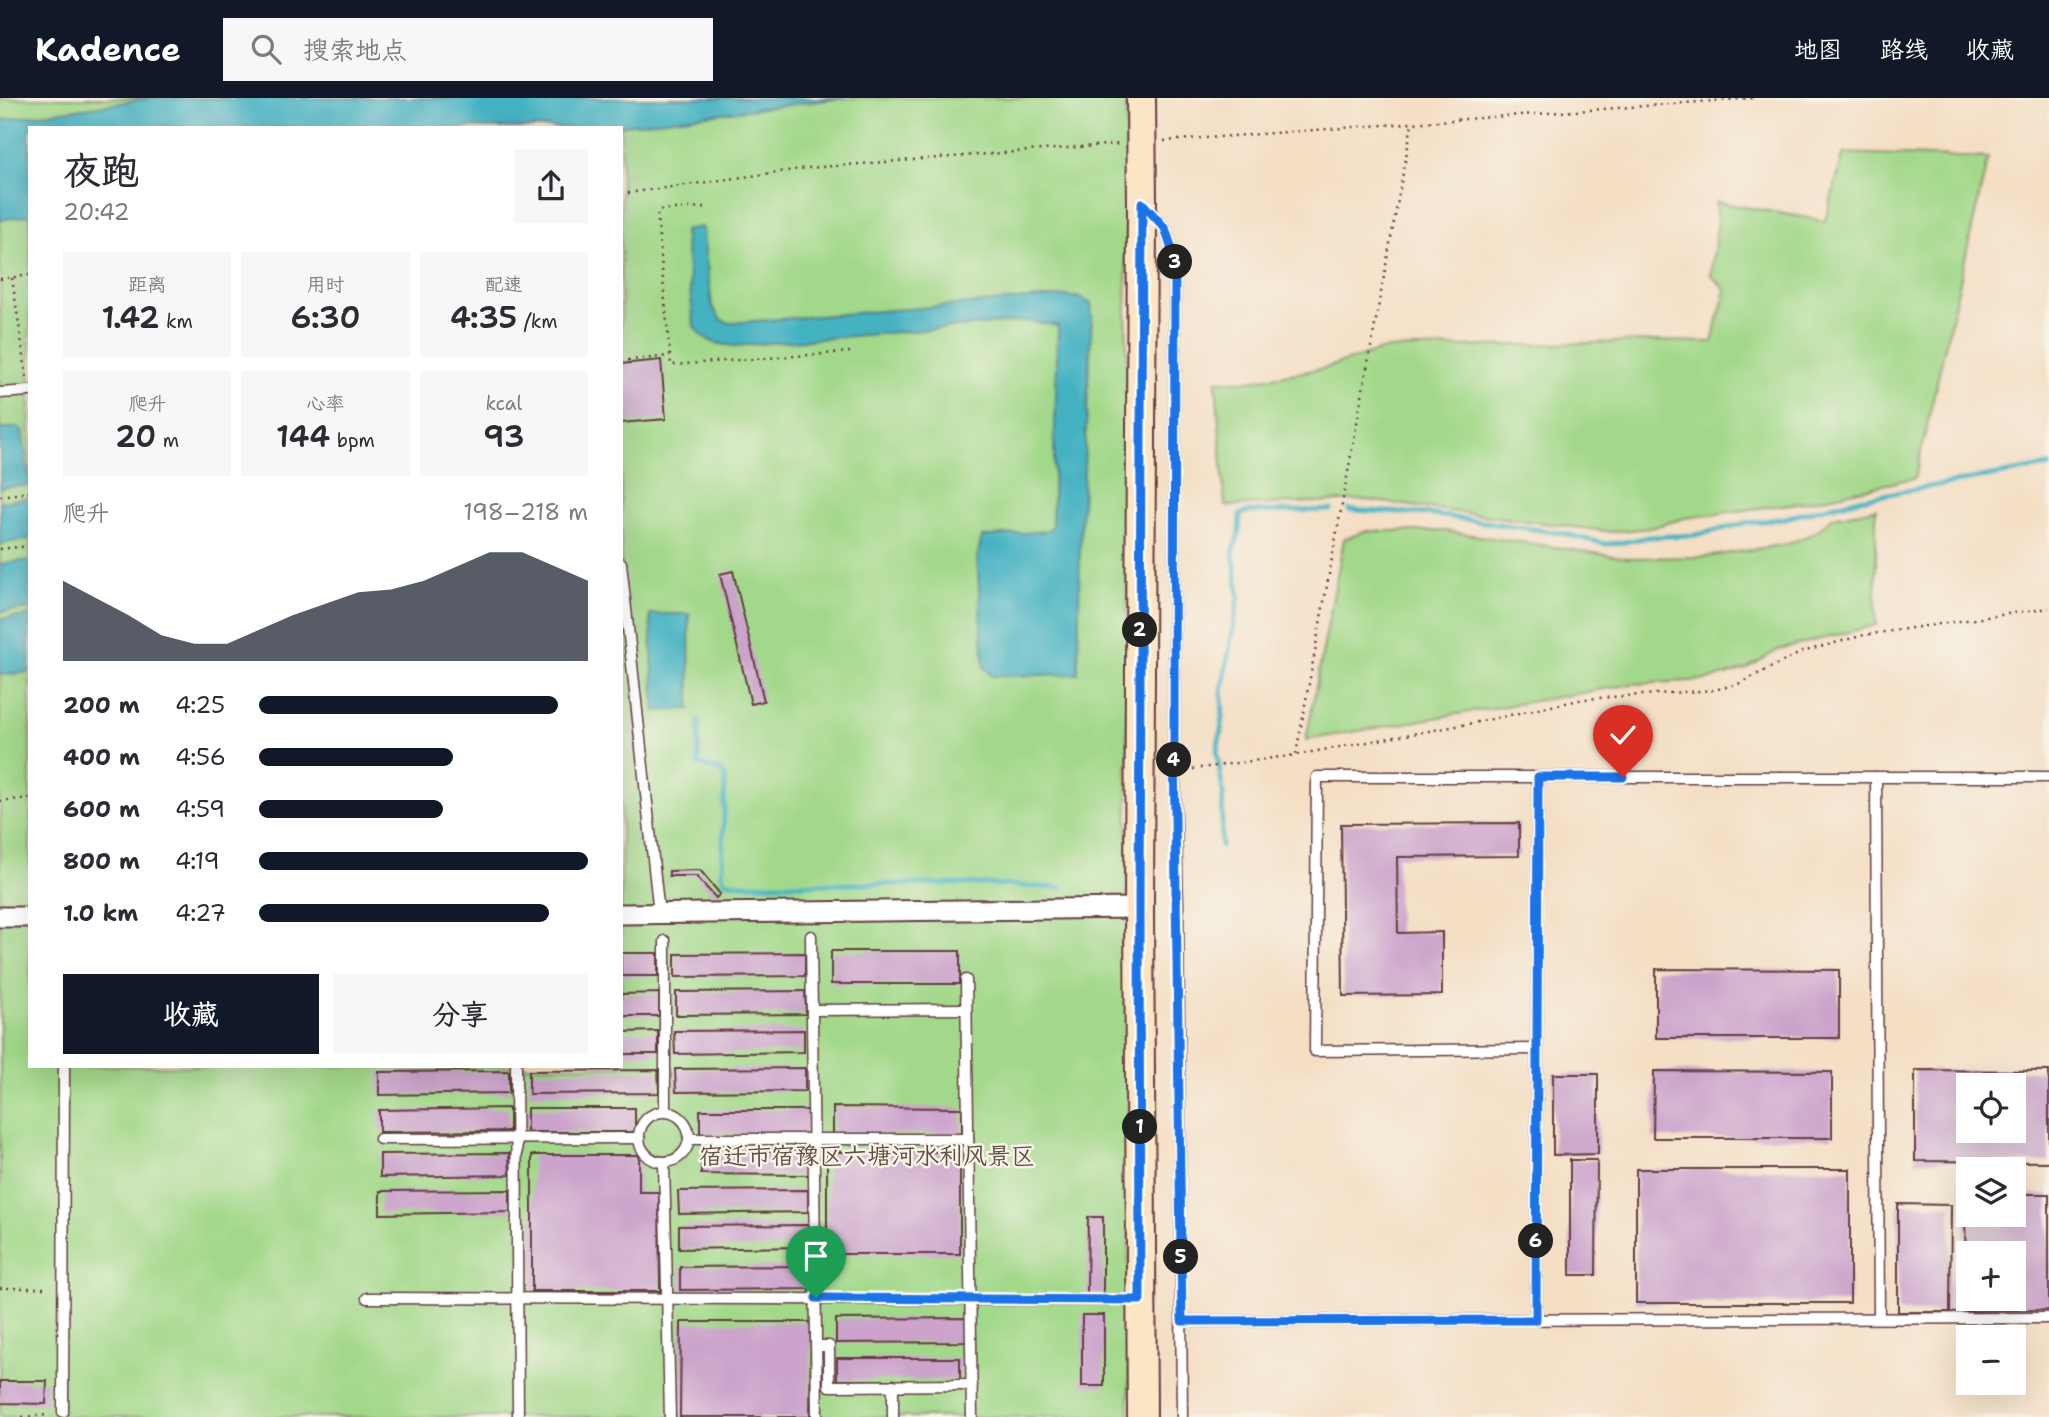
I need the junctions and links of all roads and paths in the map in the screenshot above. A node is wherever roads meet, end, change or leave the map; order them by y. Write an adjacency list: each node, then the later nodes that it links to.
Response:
1 (1141, 98): 7 (main road, bridge)
2 (1754, 98): 3 (path)
3 (1412, 124): 4 (path); 24 (path)
4 (1162, 141)
5 (1121, 144): 6 (path)
6 (623, 194)
7 (1142, 203): 25 (lane); 31 (main road)
8 (704, 207): 13 (path)
9 (28, 275): 10 (path)
10 (12, 278): 11 (path); 15 (path)
11 (0, 279)
12 (850, 352): 13 (path)
13 (670, 356): 14 (path)
14 (623, 361)
15 (28, 387)
16 (0, 393): 17 (lane)
17 (28, 394)
18 (28, 492): 19 (path)
19 (0, 496)
20 (28, 545): 21 (path)
21 (0, 549)
22 (623, 581): 33 (lane)
23 (2049, 608): 24 (path)
24 (1295, 755): 25 (path)
25 (1174, 772): 63 (lane)
26 (1538, 777): 27 (lane); 41 (lane); 41 (lane)
27 (1876, 777): 28 (lane); 60 (lane)
28 (2049, 777)
29 (28, 798): 30 (path)
30 (0, 800)
31 (1139, 908): 33 (street); 59 (main road)
32 (623, 914): 33 (street)
33 (659, 914)
34 (0, 917): 35 (street)
35 (28, 917)
36 (811, 936): 40 (lane)
37 (665, 941): 44 (lane)
38 (966, 980): 39 (lane)
39 (967, 1009): 40 (lane); 50 (lane)
40 (812, 1010): 49 (lane)
41 (1537, 1049): 62 (lane)
42 (64, 1068): 53 (lane)
43 (516, 1068): 45 (lane)
44 (665, 1112): 46 (lane); 48 (lane)
45 (516, 1138): 46 (lane); 47 (lane); 55 (lane)
46 (639, 1138): 51 (lane)
47 (380, 1139)
48 (689, 1139): 49 (lane); 51 (lane)
49 (814, 1139): 50 (lane); 57 (lane)
50 (968, 1139): 58 (lane)
51 (664, 1162): 56 (lane)
52 (0, 1288): 53 (path)
53 (63, 1288): 67 (lane)
54 (367, 1298): 55 (lane)
55 (517, 1298): 56 (lane); 69 (lane)
56 (667, 1298): 57 (lane); 70 (lane)
57 (816, 1298): 58 (lane); 64 (lane)
58 (971, 1298): 59 (lane); 66 (lane)
59 (1140, 1300): 74 (main road)
60 (1879, 1318): 61 (lane); 62 (lane)
61 (2049, 1318)
62 (1536, 1320): 63 (lane)
63 (1182, 1321): 75 (lane)
64 (816, 1346): 65 (lane); 71 (lane)
65 (893, 1385): 66 (lane); 72 (lane)
66 (972, 1385): 73 (lane)
67 (63, 1412): 68 (path)
68 (22, 1417)
69 (518, 1417)
70 (670, 1417)
71 (817, 1417)
72 (893, 1417)
73 (972, 1417)
74 (1142, 1417)
75 (1182, 1417)

